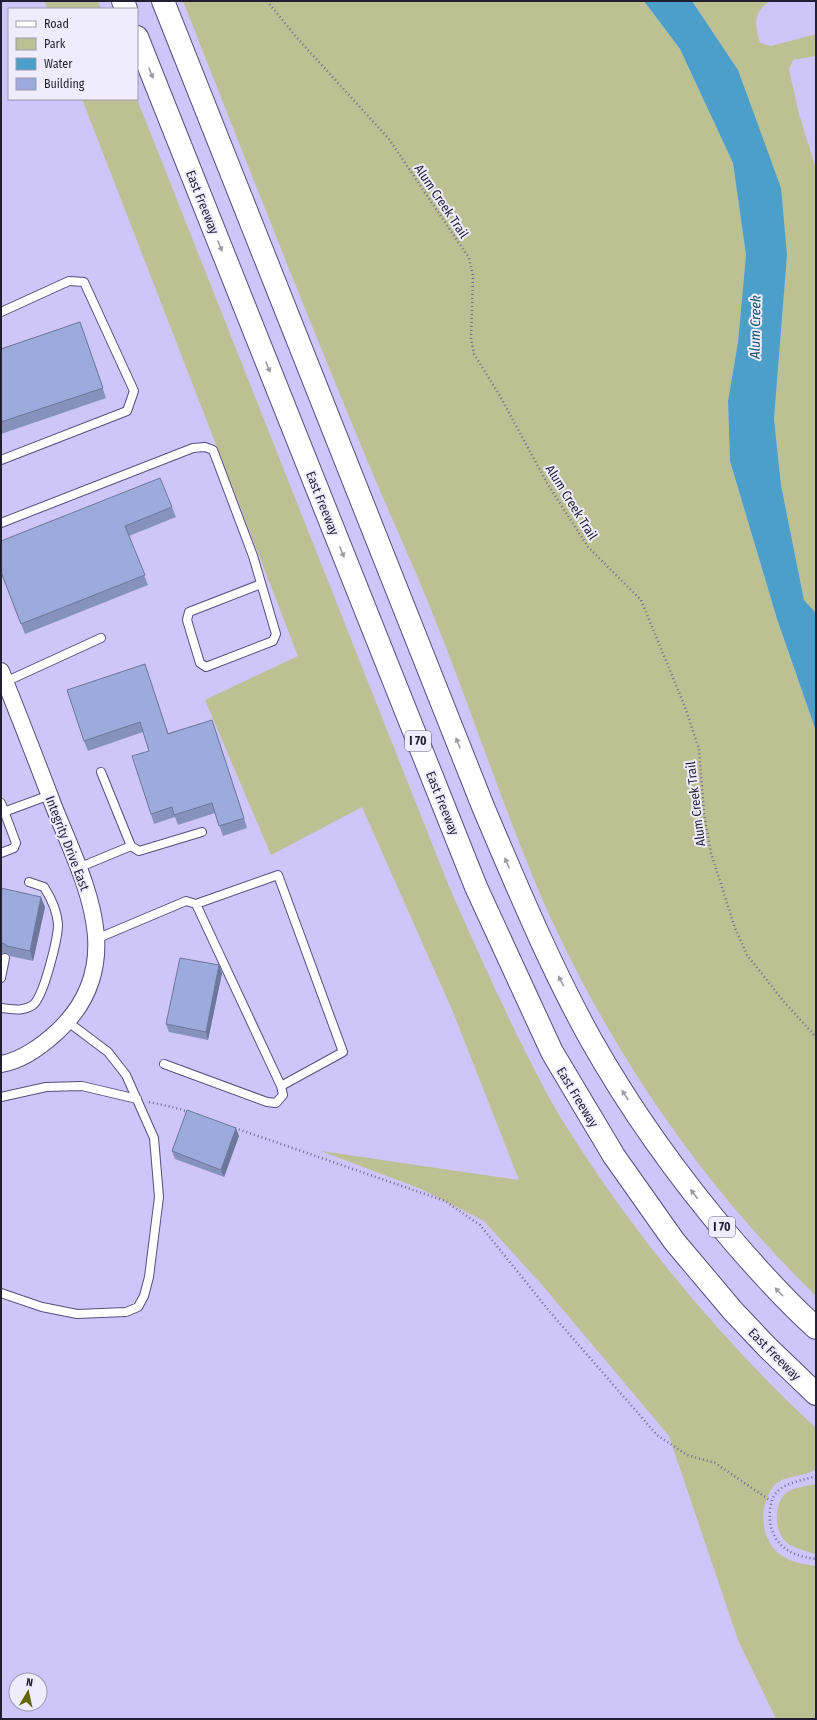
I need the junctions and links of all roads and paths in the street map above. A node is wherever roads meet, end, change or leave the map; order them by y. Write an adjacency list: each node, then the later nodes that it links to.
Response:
1 (163, 1): 34 (highway, I 70, one-way to 1)
2 (267, 1): 25 (path, Alum Creek Trail)
3 (138, 40): 35 (highway, East Freeway / I 70, one-way to 35)
4 (1, 312): 5 (lane)
5 (1, 460)
6 (1, 523): 7 (lane)
7 (261, 584): 7 (lane)
8 (101, 638): 9 (lane)
9 (4, 687): 11 (street, Integrity Drive East)
10 (101, 772): 15 (lane)
11 (50, 795): 13 (lane); 17 (street, Integrity Drive East)
12 (1, 803): 13 (lane)
13 (3, 813): 16 (lane)
14 (202, 832): 15 (lane)
15 (131, 846): 17 (lane)
16 (1, 853)
17 (78, 868): 20 (street, Integrity Drive East)
18 (29, 882): 23 (lane)
19 (196, 904): 20 (lane); 28 (lane); 28 (lane)
20 (96, 939): 24 (street, Integrity Drive East)
21 (6, 958): 22 (lane)
22 (1, 978)
23 (1, 1008)
24 (70, 1020): 26 (street, Integrity Drive East); 30 (lane)
25 (816, 1036)
26 (1, 1064)
27 (164, 1064): 28 (lane)
28 (281, 1086)
29 (1, 1096): 30 (lane)
30 (137, 1099): 31 (path); 33 (lane)
31 (194, 1114)
32 (232, 1127): 37 (path)
33 (1, 1293)
34 (811, 1324)
35 (810, 1389)
36 (816, 1476): 37 (path)
37 (771, 1501): 38 (path)
38 (816, 1559)

